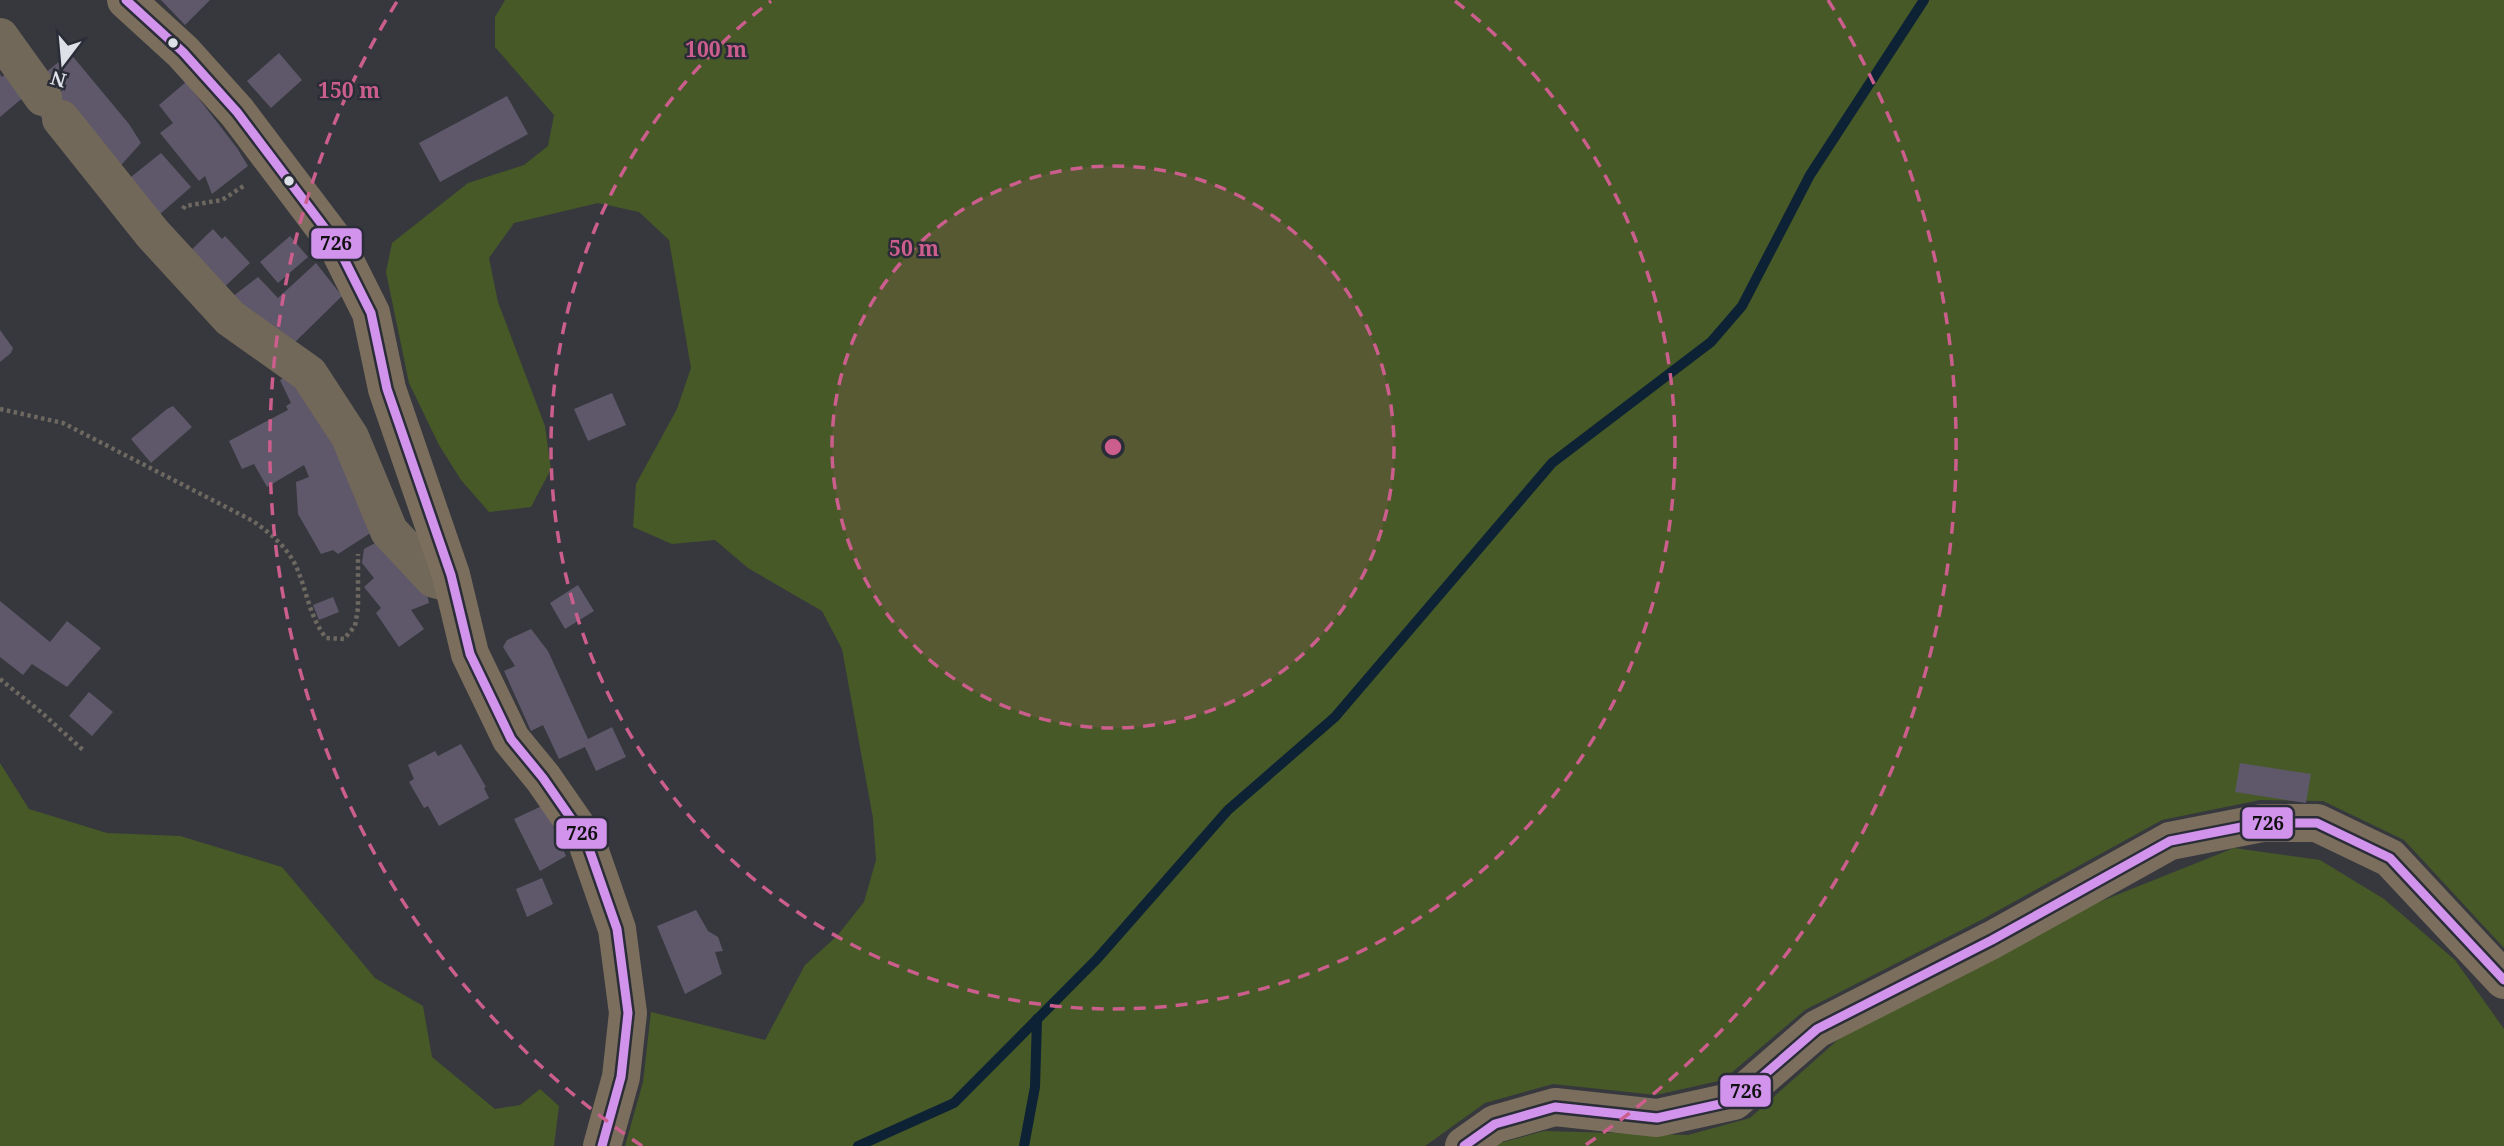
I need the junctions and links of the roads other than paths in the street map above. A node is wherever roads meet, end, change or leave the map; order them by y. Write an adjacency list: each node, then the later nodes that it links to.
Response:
1 (126, 0): 3 (main road)
2 (0, 37): 3 (street)
3 (453, 584): 5 (main road)
4 (2504, 980): 6 (main road)
5 (602, 1146)
6 (1464, 1146)

